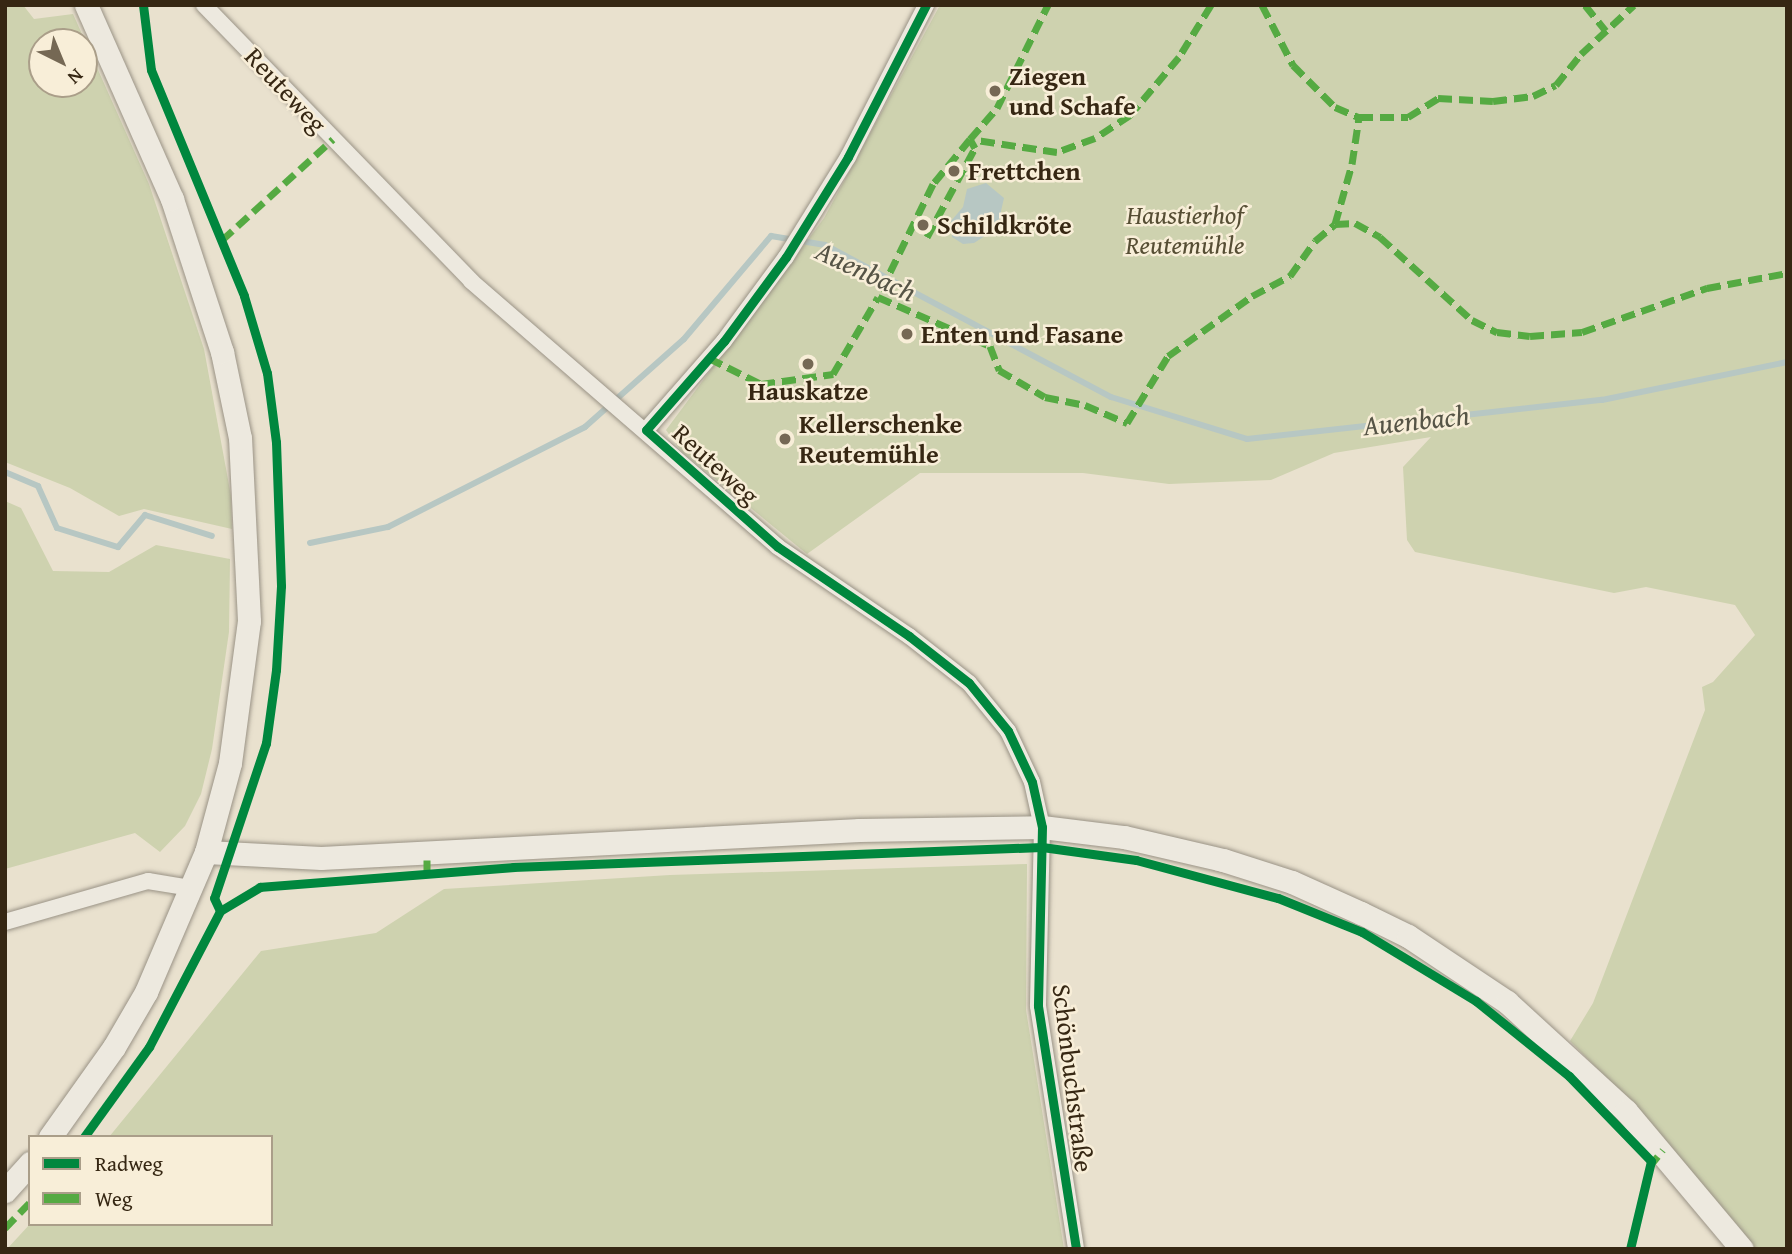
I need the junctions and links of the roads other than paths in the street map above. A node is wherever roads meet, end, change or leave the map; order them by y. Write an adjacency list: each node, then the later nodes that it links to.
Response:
1 (86, 5): 6 (street)
2 (204, 5): 4 (street, Reuteweg)
3 (926, 5): 4 (street, Reuteweg)
4 (646, 429): 5 (street, Reuteweg)
5 (1042, 827): 6 (street); 12 (street, Schönbuchstraße); 13 (street)
6 (206, 852): 7 (street)
7 (191, 888): 8 (street); 9 (street)
8 (5, 922)
9 (51, 1135)
10 (28, 1165): 11 (street)
11 (5, 1191)
12 (1076, 1249)
13 (1742, 1249)

